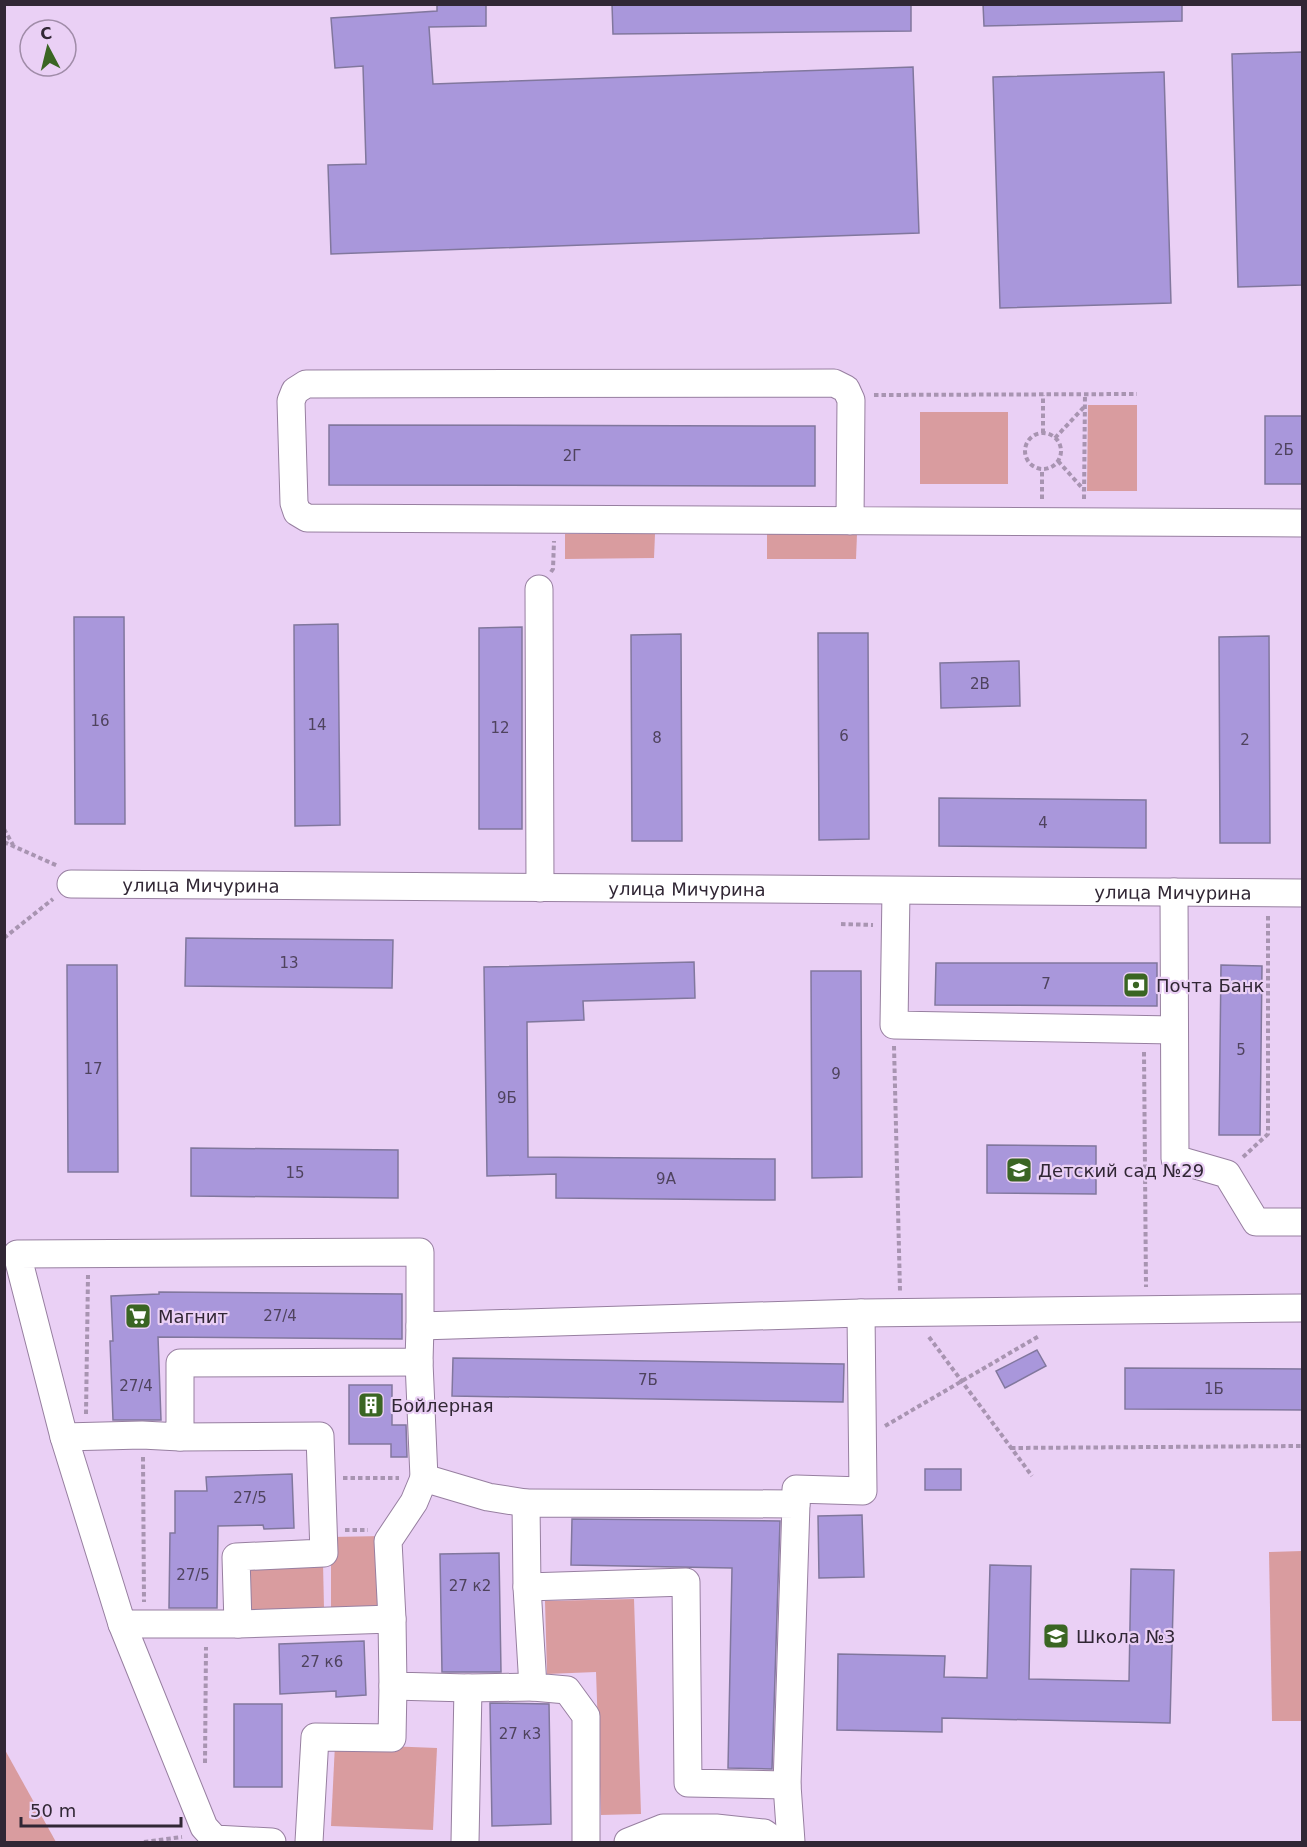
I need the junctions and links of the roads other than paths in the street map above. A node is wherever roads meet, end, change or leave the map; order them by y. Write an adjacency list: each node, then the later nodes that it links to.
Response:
1 (850, 521): 1 (street); 2 (street)
2 (1302, 523)
3 (546, 579): 5 (street)
4 (71, 884): 5 (street, улица Мичурина)
5 (540, 888): 6 (street, улица Мичурина)
6 (896, 891): 7 (street, улица Мичурина); 9 (street)
7 (1174, 892): 8 (street, улица Мичурина); 9 (street)
8 (1302, 893)
9 (1174, 1030): 10 (street)
10 (1302, 1222)
11 (1302, 1308): 12 (street)
12 (861, 1313): 13 (street); 19 (street)
13 (420, 1326): 14 (street); 15 (street)
14 (419, 1362): 16 (street); 17 (street)
15 (75, 1436): 16 (street); 22 (street)
16 (180, 1437): 23 (street)
17 (424, 1478): 18 (street); 21 (street)
18 (526, 1503): 19 (street); 20 (street)
19 (796, 1504): 27 (street)
20 (527, 1587): 25 (street); 27 (street)
21 (392, 1619): 23 (street); 24 (street)
22 (133, 1624): 23 (street); 28 (street)
23 (238, 1624)
24 (393, 1686): 26 (street); 30 (street)
25 (533, 1687): 26 (street); 32 (street)
26 (468, 1688): 31 (street)
27 (787, 1785): 35 (street)
28 (216, 1841): 29 (street)
29 (272, 1842)
30 (309, 1842)
31 (465, 1842)
32 (586, 1842)
33 (628, 1842): 34 (street)
34 (777, 1842)
35 (790, 1842)

